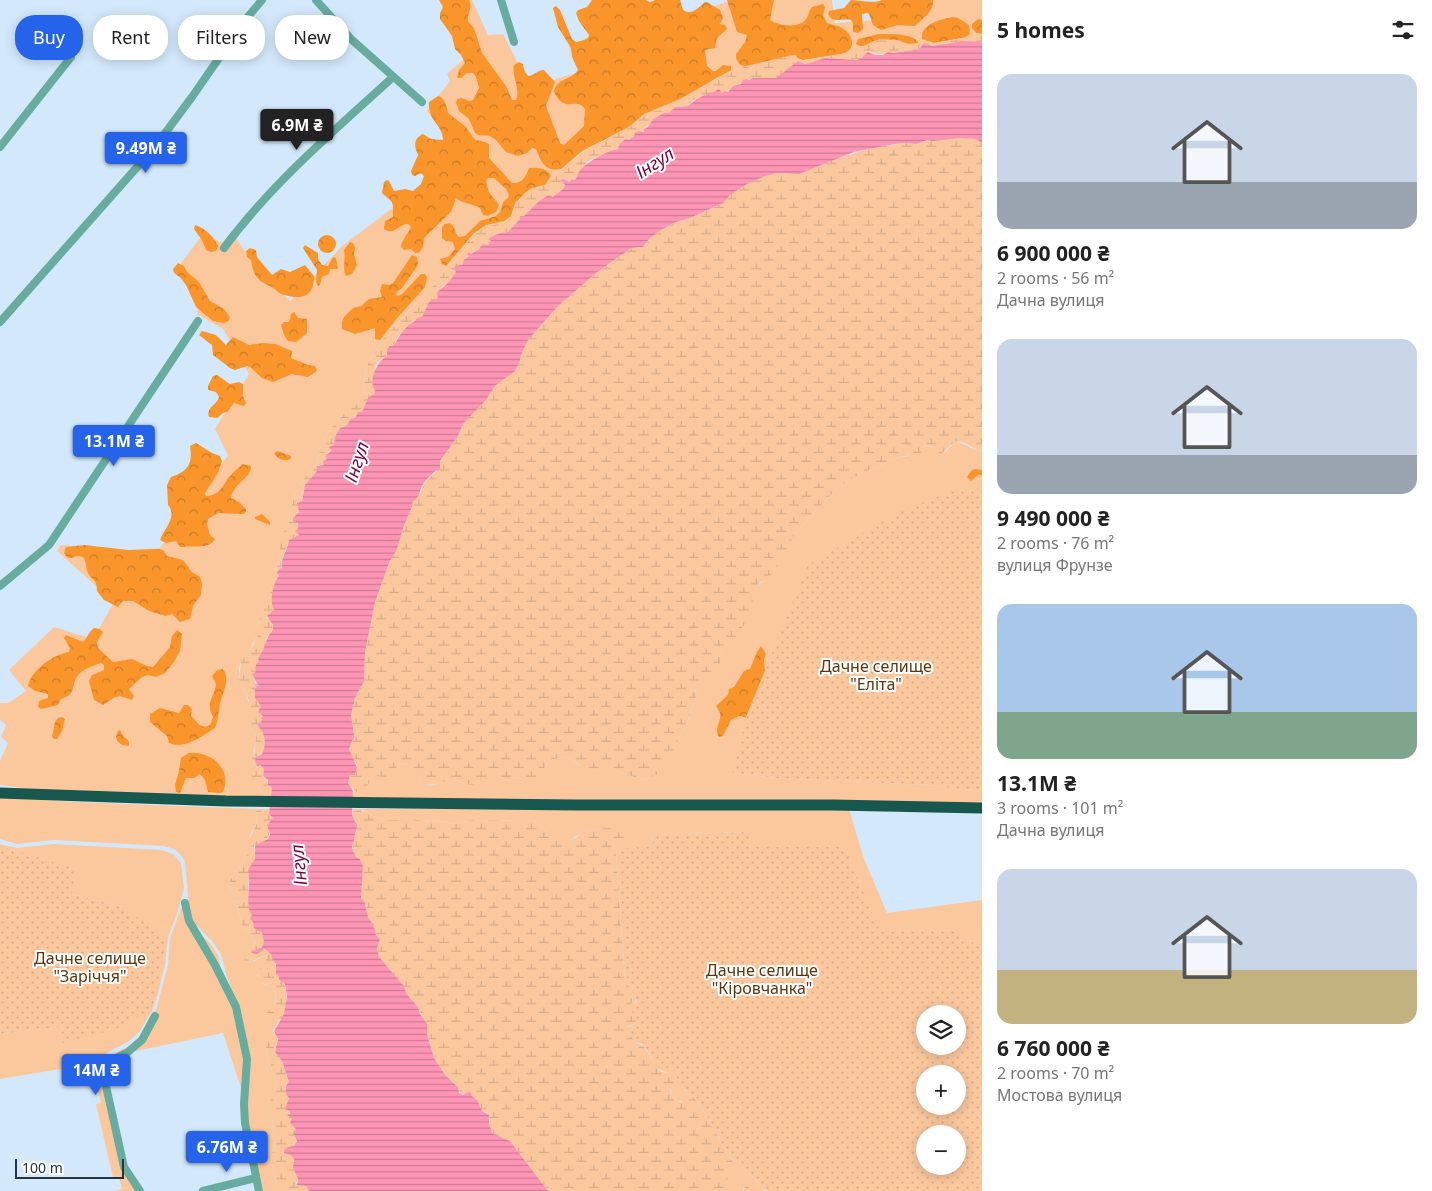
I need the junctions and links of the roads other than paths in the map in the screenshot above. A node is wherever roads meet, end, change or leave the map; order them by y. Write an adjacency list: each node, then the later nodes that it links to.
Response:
1 (262, 0): 11 (street)
2 (316, 0): 6 (street)
3 (501, 0): 4 (street)
4 (514, 42)
5 (69, 60): 8 (street)
6 (393, 77): 7 (street); 9 (street)
7 (422, 102)
8 (0, 147)
9 (224, 248)
10 (198, 321): 12 (street)
11 (0, 322)
12 (0, 586)
13 (0, 794): 14 (highway)
14 (982, 808)
15 (185, 903): 17 (street)
16 (155, 1016): 18 (street)
17 (256, 1178): 19 (street); 20 (street)
18 (140, 1191)
19 (203, 1191)
20 (259, 1191)

